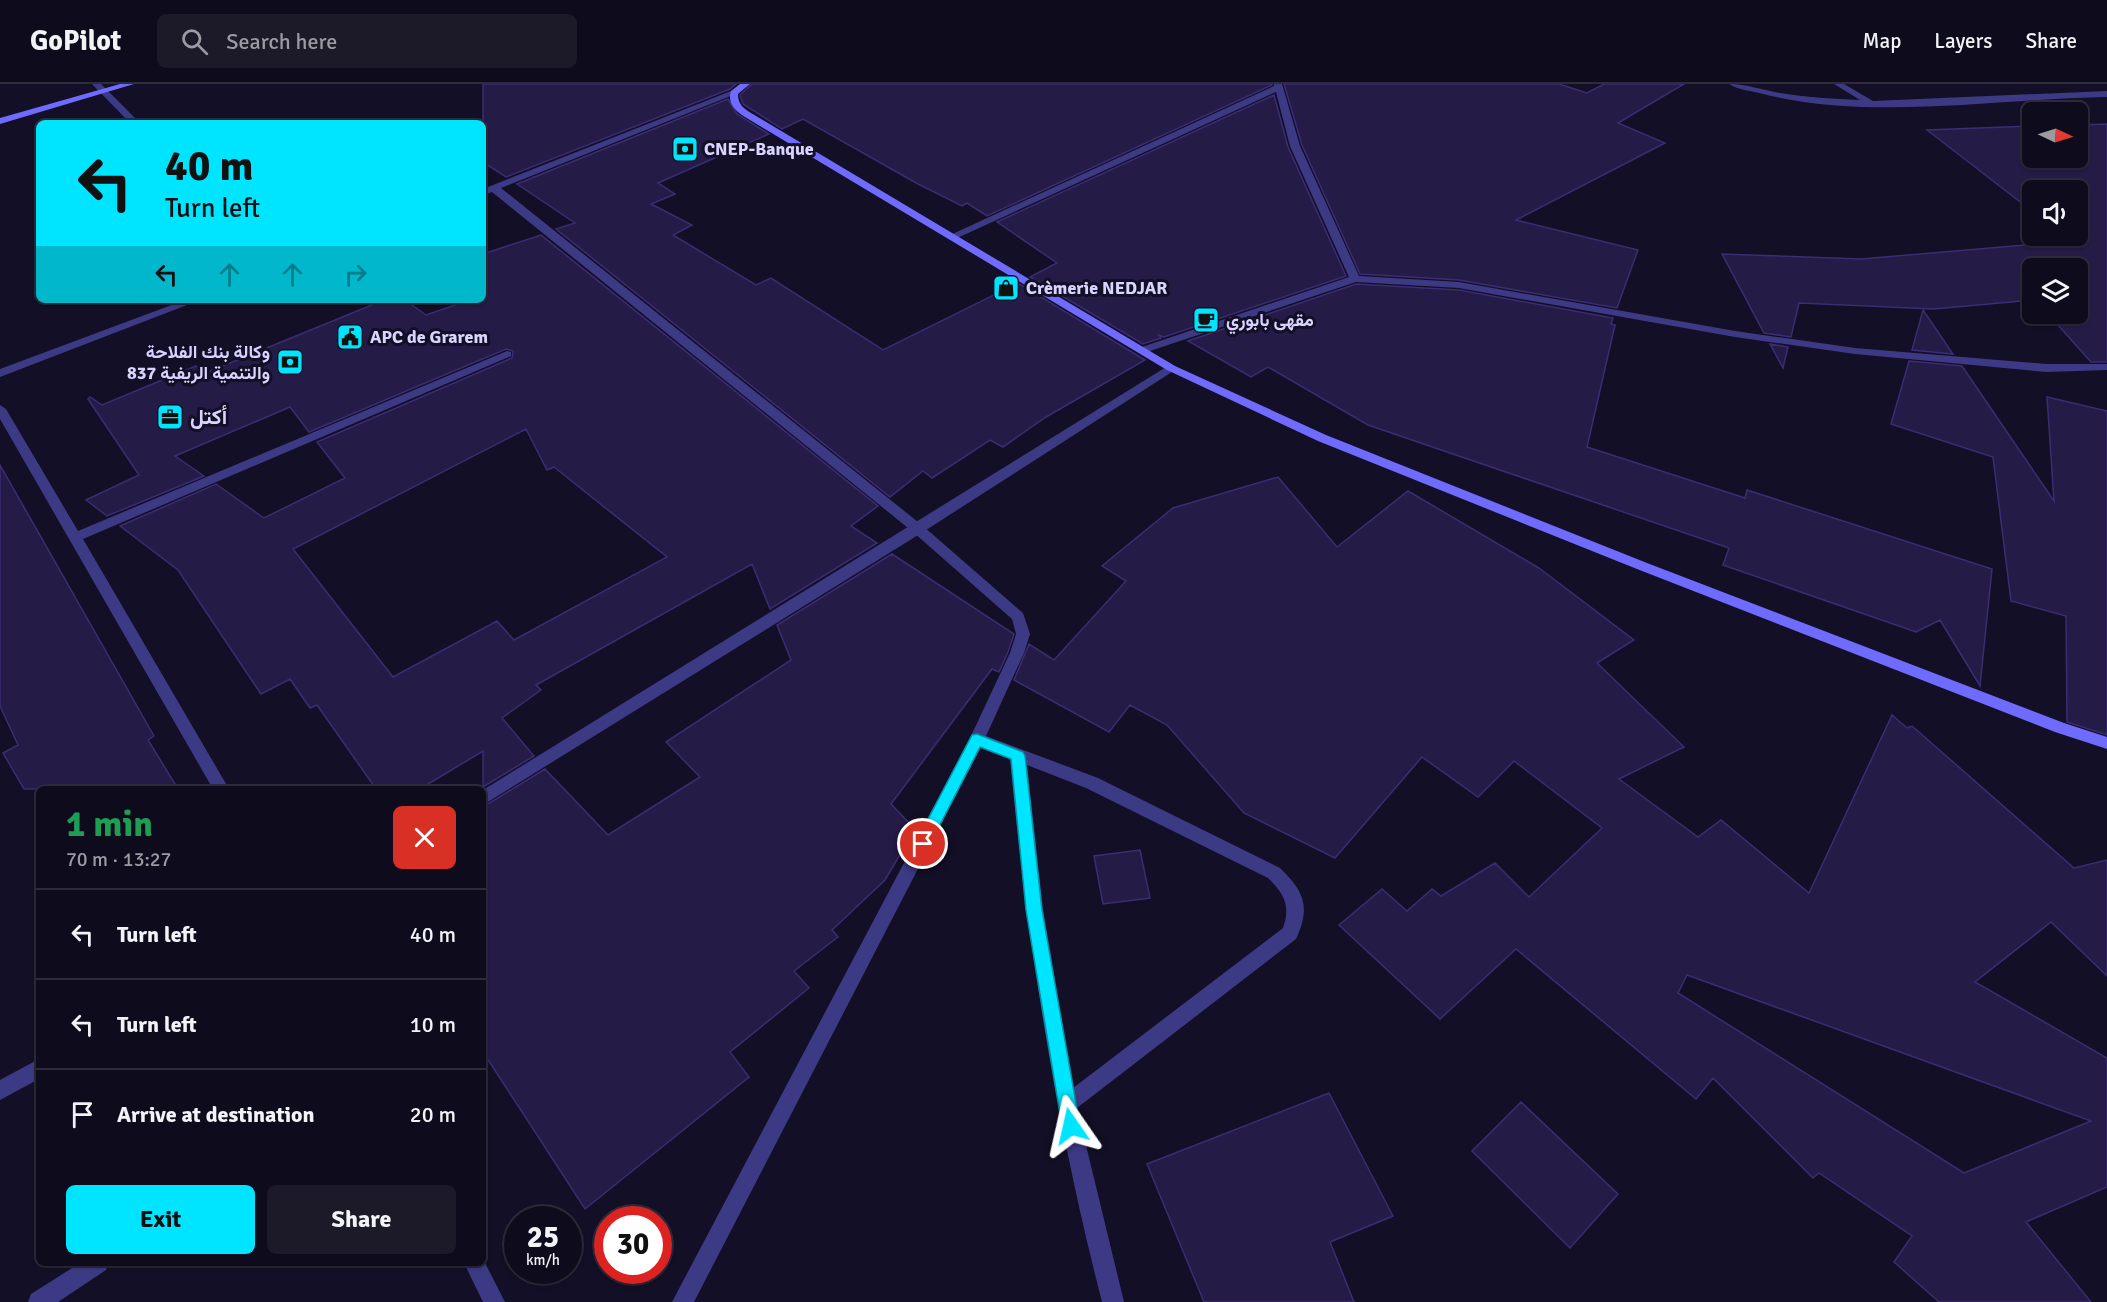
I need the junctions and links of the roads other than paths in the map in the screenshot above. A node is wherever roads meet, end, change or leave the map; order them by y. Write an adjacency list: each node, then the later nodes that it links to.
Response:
1 (96, 84): 7 (street)
2 (130, 84): 7 (main road)
3 (746, 84): 8 (main road)
4 (1733, 84): 10 (street)
5 (1838, 84): 10 (street)
6 (1278, 86): 14 (street); 15 (street)
7 (104, 92): 11 (street); 12 (main road)
8 (734, 93): 13 (street); 14 (main road)
9 (2107, 94): 10 (street)
10 (1870, 103)
11 (132, 120)
12 (0, 121)
13 (489, 190): 23 (street)
14 (951, 237): 17 (main road)
15 (1355, 279): 17 (street); 19 (street)
16 (187, 303): 21 (street)
17 (1143, 350): 20 (main road)
18 (507, 354): 24 (street)
19 (2107, 367)
20 (1171, 368): 23 (street); 26 (main road)
21 (0, 373)
22 (0, 410): 24 (street)
23 (918, 529): 25 (street); 29 (street)
24 (75, 537): 28 (street)
25 (977, 739): 27 (street); 37 (street)
26 (2107, 743)
27 (1018, 756): 32 (street); 32 (street)
28 (219, 786)
29 (486, 796)
30 (36, 1070): 31 (street)
31 (0, 1091)
32 (1067, 1104): 38 (street)
33 (94, 1266): 35 (street)
34 (476, 1266): 36 (street)
35 (39, 1302)
36 (494, 1302)
37 (683, 1302)
38 (1113, 1302)

